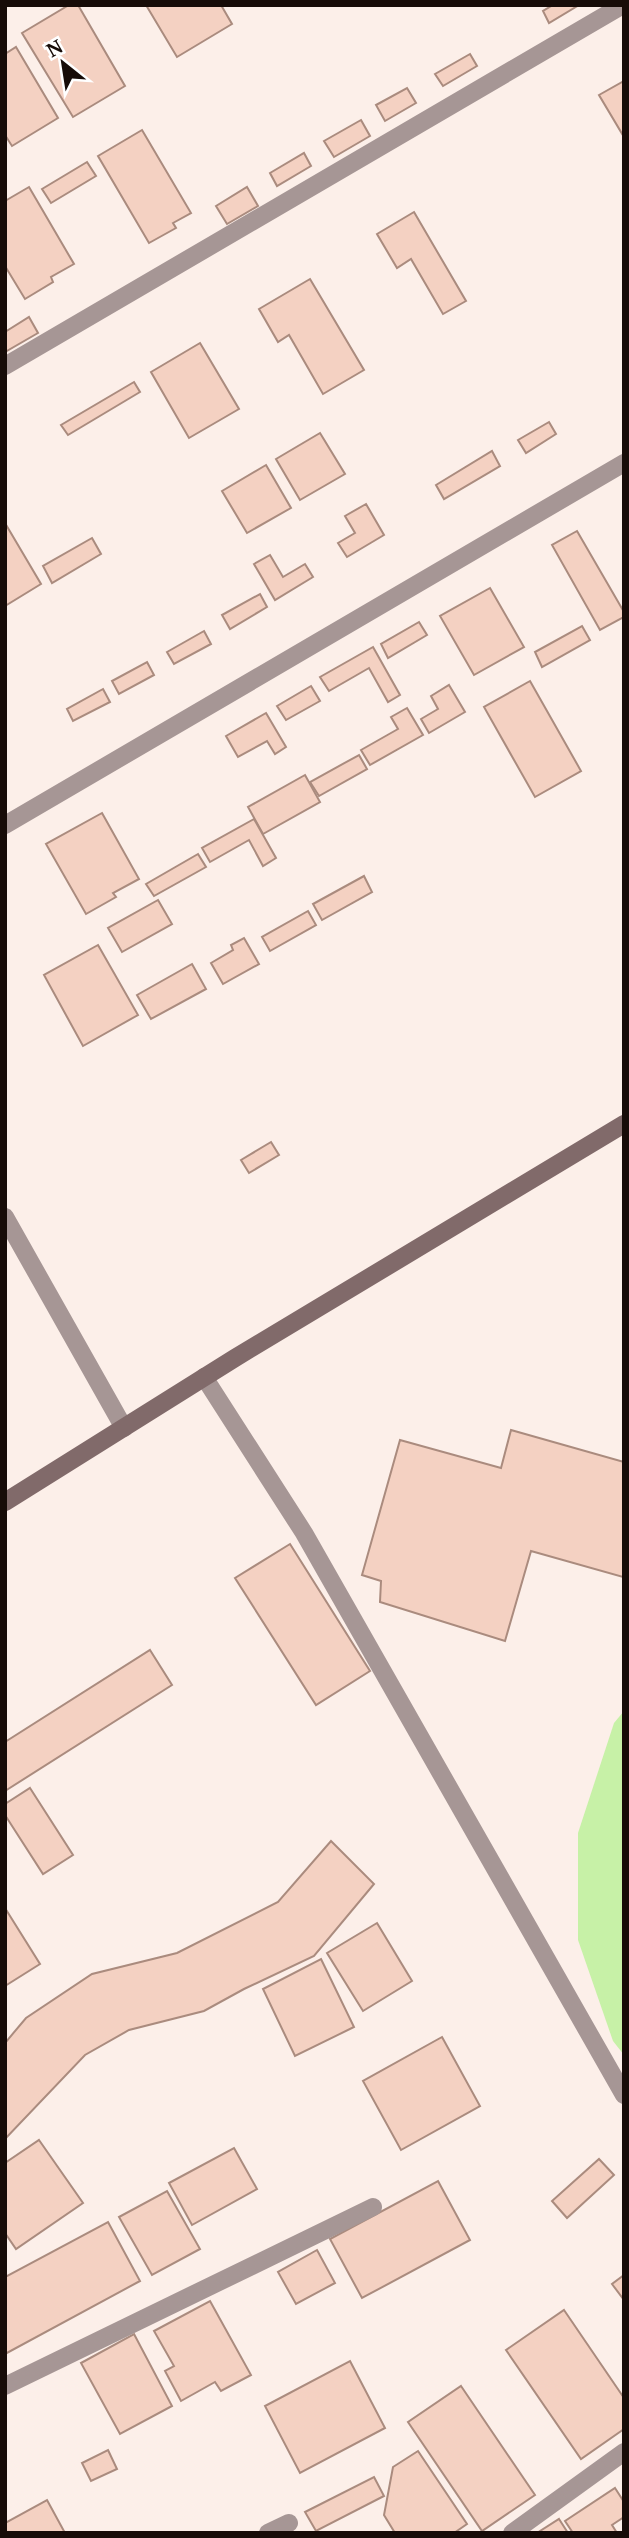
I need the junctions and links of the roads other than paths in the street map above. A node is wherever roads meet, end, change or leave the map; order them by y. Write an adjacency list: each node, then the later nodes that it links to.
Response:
1 (624, 5): 2 (street)
2 (5, 366)
3 (624, 463): 4 (street)
4 (5, 825)
5 (624, 1124): 7 (main road)
6 (5, 1217): 8 (street)
7 (204, 1377): 8 (main road); 10 (street)
8 (124, 1428): 9 (main road)
9 (5, 1502)
10 (624, 2095)
11 (373, 2207): 12 (street)
12 (5, 2386)
13 (624, 2452): 16 (street)
14 (289, 2523): 15 (street)
15 (268, 2533)
16 (512, 2533)

